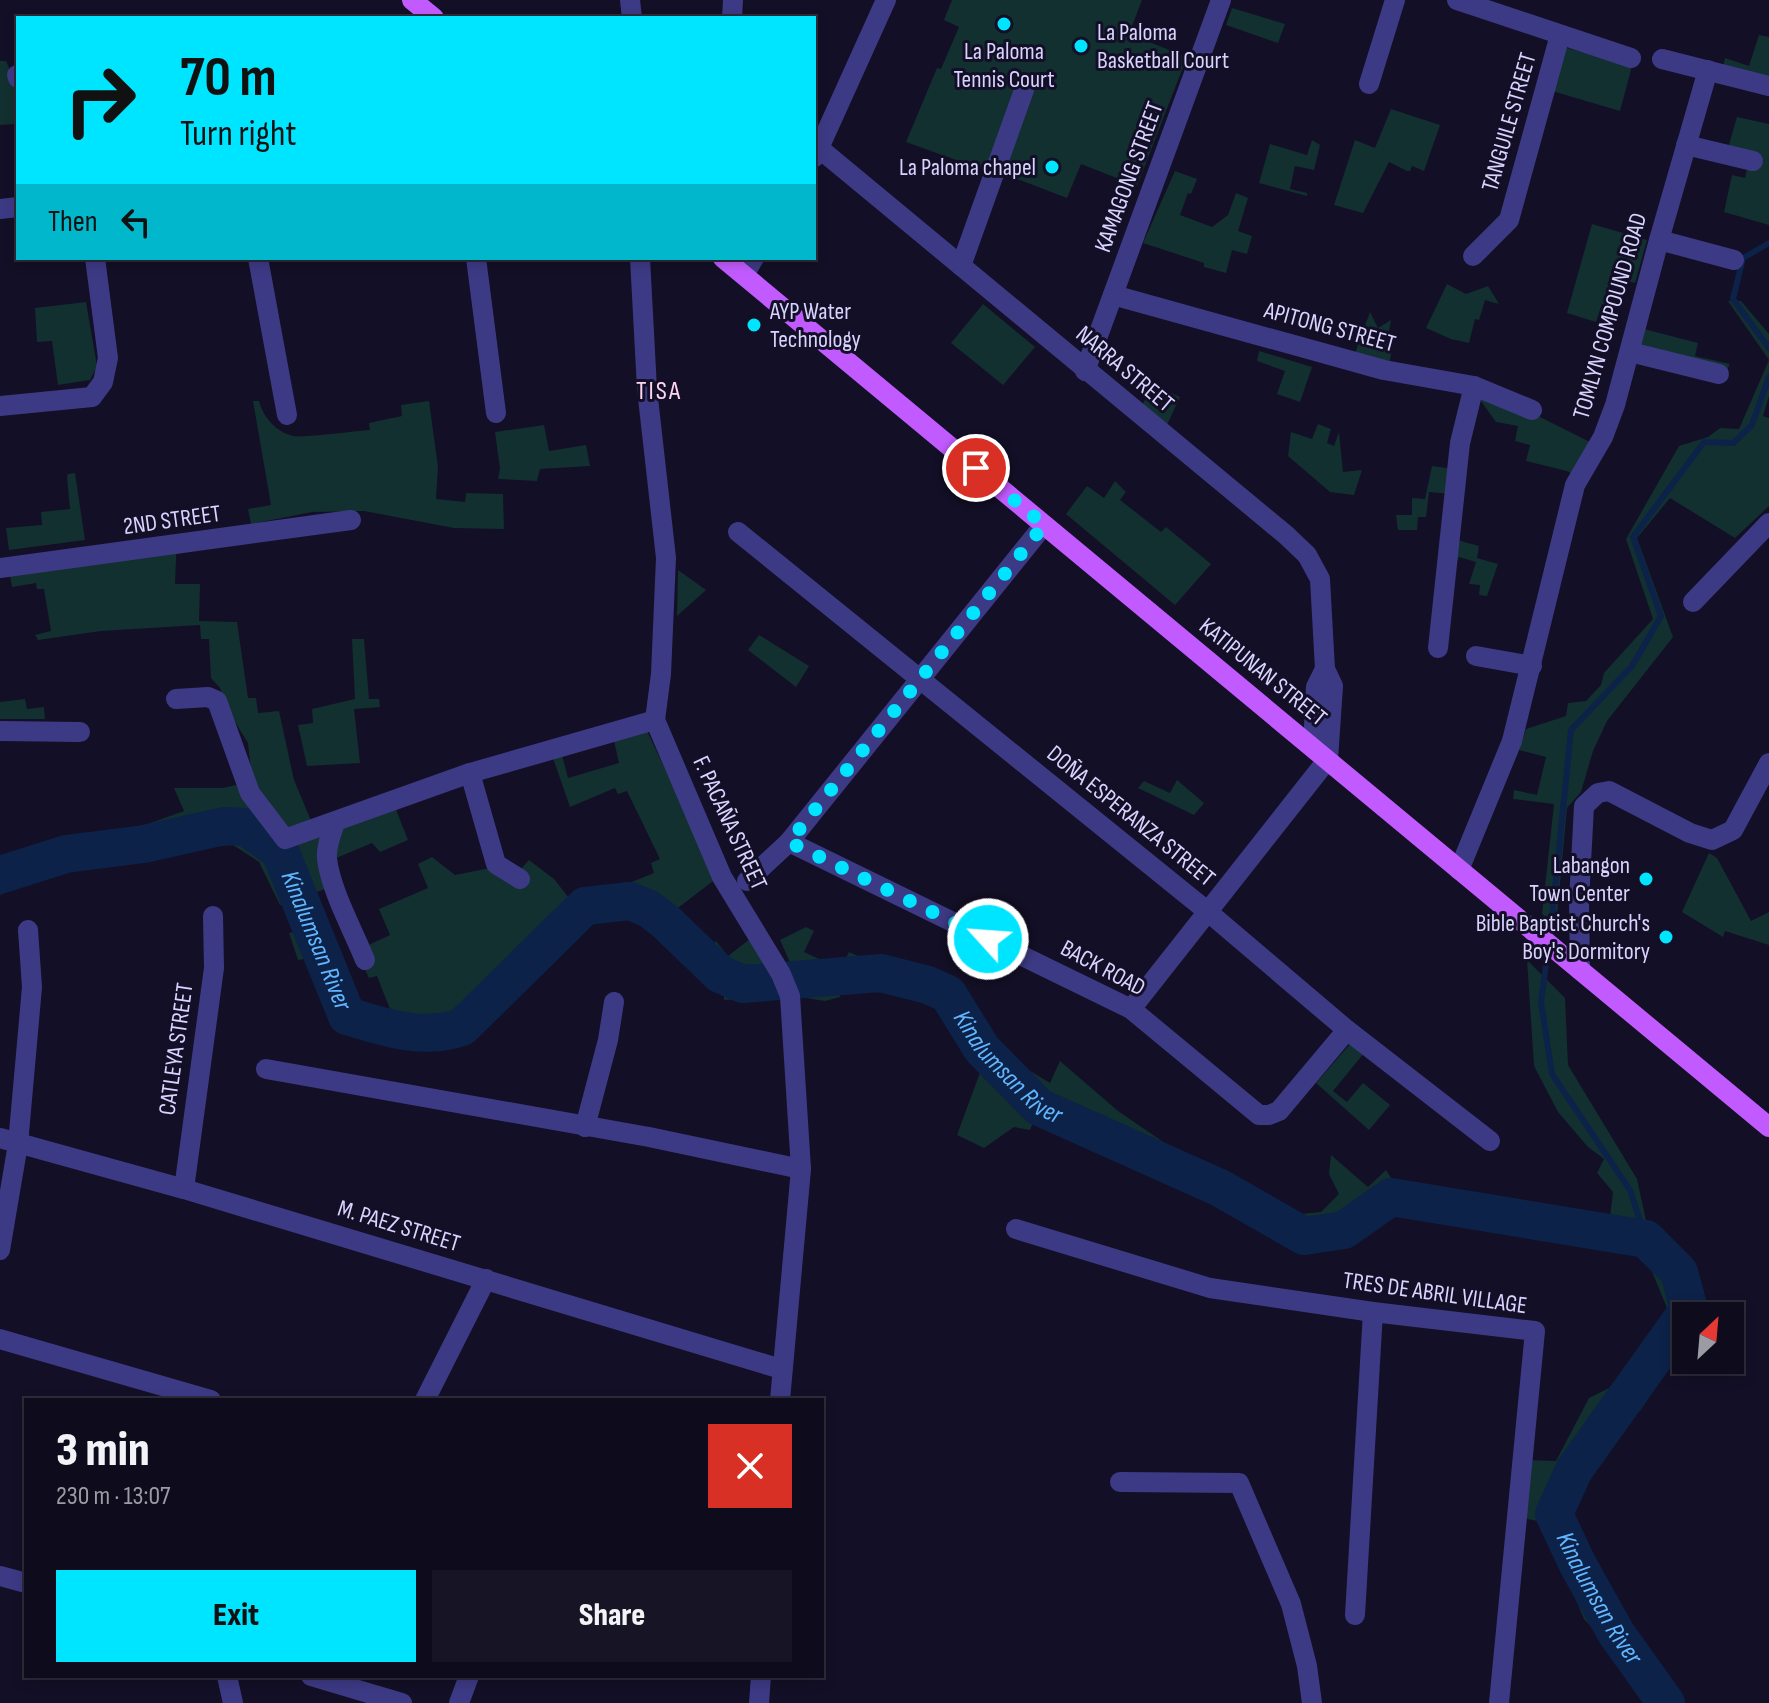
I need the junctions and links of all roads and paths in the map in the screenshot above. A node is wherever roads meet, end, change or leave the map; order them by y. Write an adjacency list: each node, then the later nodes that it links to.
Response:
1 (412, 0): 6 (main road)
2 (886, 0): 15 (street)
3 (1221, 0): 27 (street, KAMAGONG STREET)
4 (1395, 0): 11 (street)
5 (1457, 0): 7 (street)
6 (432, 16)
7 (1560, 35): 8 (street); 18 (street, TANGUILE STREET)
8 (1631, 58)
9 (1662, 59): 10 (street)
10 (1708, 70): 12 (street); 14 (street, TOMLYN COMPOUND ROAD)
11 (1369, 84)
12 (1769, 86)
13 (1024, 90): 25 (street)
14 (1686, 145): 16 (street); 17 (street, TOMLYN COMPOUND ROAD)
15 (816, 150): 25 (street, NARRA STREET)
16 (1753, 161)
17 (1659, 240): 24 (street); 28 (street, TOMLYN COMPOUND ROAD)
18 (1473, 256)
19 (95, 260): 32 (street)
20 (258, 260): 35 (street)
21 (476, 260): 34 (street)
22 (640, 260): 47 (street)
23 (729, 260): 26 (main road, KATIPUNAN STREET)
24 (1734, 260)
25 (961, 266): 29 (street, NARRA STREET)
26 (749, 267): 38 (main road, KATIPUNAN STREET)
27 (1113, 295): 29 (street, KAMAGONG STREET); 31 (street, APITONG STREET)
28 (1630, 352): 30 (street); 44 (street, TOMLYN COMPOUND ROAD)
29 (1085, 371): 50 (street, NARRA STREET)
30 (1719, 374)
31 (1474, 386): 33 (street, APITONG STREET); 42 (street)
32 (0, 406)
33 (1532, 410)
34 (496, 413)
35 (287, 415)
36 (351, 520): 40 (street, 2ND STREET)
37 (1769, 523): 41 (street)
38 (1044, 525): 45 (street); 50 (main road, KATIPUNAN STREET)
39 (738, 532): 45 (street, DOÑA ESPERANZA STREET)
40 (0, 568)
41 (1693, 602)
42 (1438, 648)
43 (1476, 656): 44 (street)
44 (1532, 666): 55 (street, TOMLYN COMPOUND ROAD)
45 (920, 679): 54 (street); 58 (street, DOÑA ESPERANZA STREET)
46 (176, 699): 53 (street)
47 (655, 720): 52 (street); 71 (street, F. PACAÑA STREET)
48 (0, 731): 49 (street)
49 (80, 732)
50 (1320, 753): 55 (main road, KATIPUNAN STREET); 58 (street)
51 (1769, 763): 62 (street)
52 (470, 773): 53 (street); 56 (street)
53 (335, 823): 61 (street)
54 (789, 842): 57 (street); 64 (street, BACK ROAD)
55 (1459, 870): 62 (main road, KATIPUNAN STREET)
56 (520, 879)
57 (747, 881)
58 (1207, 911): 64 (street); 65 (street, DOÑA ESPERANZA STREET)
59 (213, 916): 72 (street, CATLEYA STREET)
60 (28, 930): 69 (street)
61 (365, 960)
62 (1579, 969): 68 (main road, KATIPUNAN STREET)
63 (614, 1002): 67 (street)
64 (1131, 1009): 65 (street, BACK ROAD)
65 (1347, 1030): 70 (street, DOÑA ESPERANZA STREET)
66 (266, 1069): 67 (street)
67 (585, 1127): 71 (street)
68 (1769, 1127)
69 (9, 1141): 72 (street, M. PAEZ STREET); 74 (street)
70 (1490, 1141)
71 (801, 1169): 78 (street, F. PACAÑA STREET)
72 (184, 1189): 75 (street, M. PAEZ STREET)
73 (1016, 1229): 76 (street, TRES DE ABRIL VILLAGE)
74 (0, 1250)
75 (486, 1279): 78 (street, M. PAEZ STREET); 80 (street)
76 (1373, 1312): 85 (street); 95 (street, TRES DE ABRIL VILLAGE)
77 (0, 1339): 79 (street)
78 (781, 1369): 81 (street, F. PACAÑA STREET)
79 (204, 1398)
80 (426, 1398)
81 (780, 1398)
82 (1120, 1482): 94 (street)
83 (0, 1576): 84 (street)
84 (24, 1582)
85 (1355, 1615)
86 (227, 1678): 90 (street)
87 (318, 1678): 91 (street)
88 (468, 1678): 92 (street)
89 (761, 1678): 93 (street)
90 (233, 1703)
91 (402, 1703)
92 (459, 1703)
93 (759, 1703)
94 (1312, 1703)
95 (1499, 1703)

